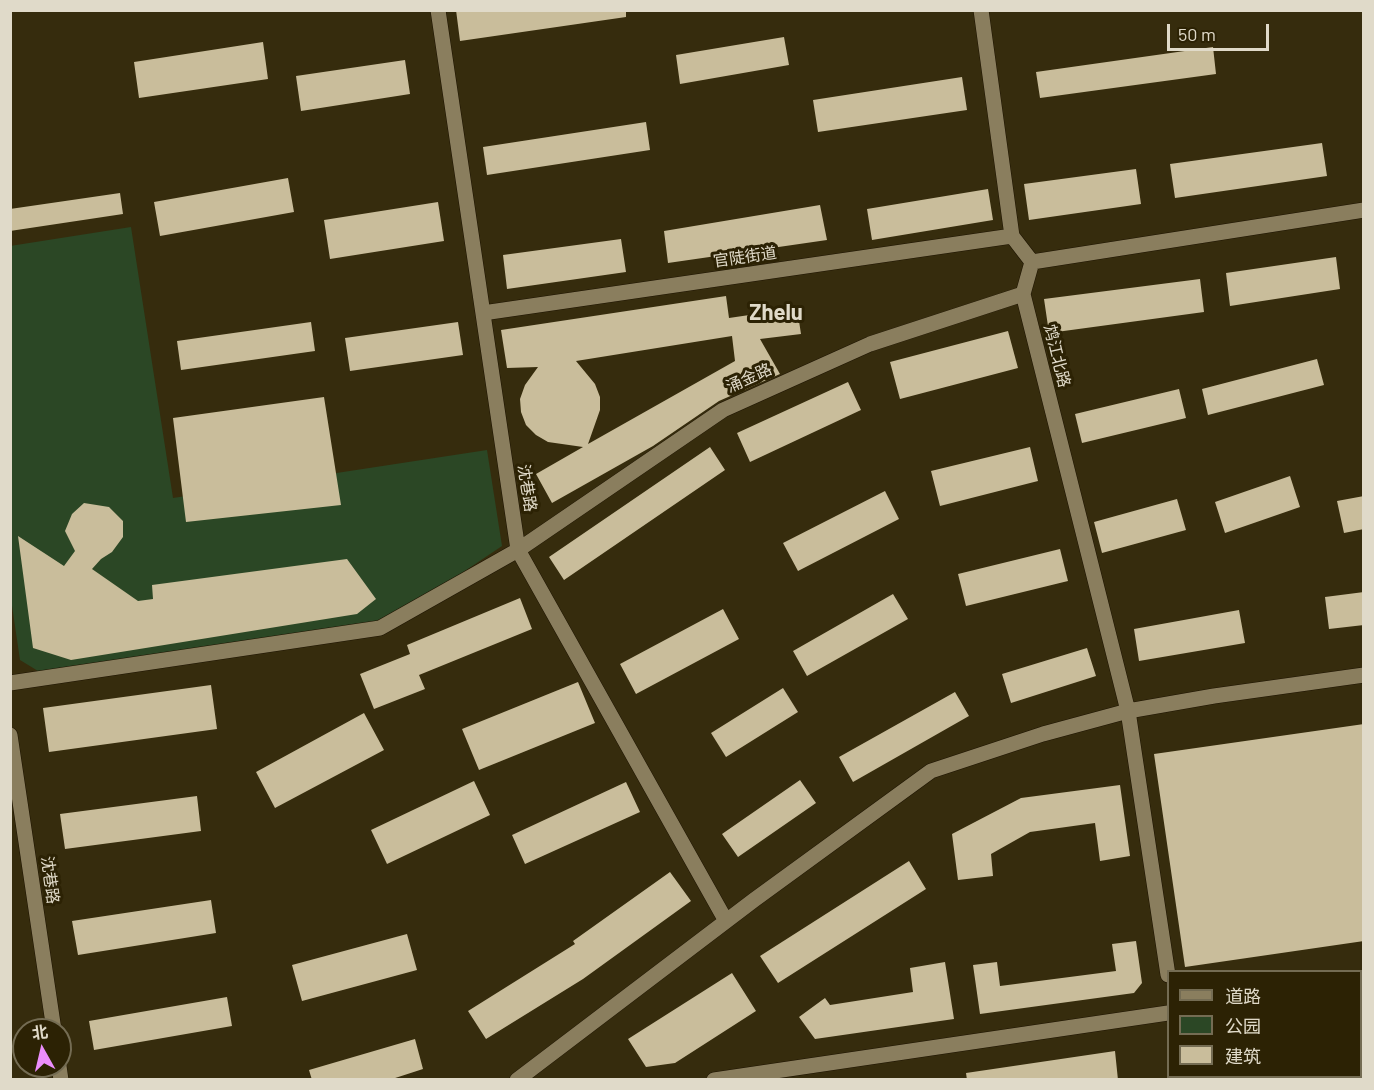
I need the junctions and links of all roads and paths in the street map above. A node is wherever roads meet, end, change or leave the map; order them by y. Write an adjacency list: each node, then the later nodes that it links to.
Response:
1 (438, 10): 7 (street, 沈巷路)
2 (981, 10): 4 (street)
3 (1364, 210): 5 (street)
4 (1012, 236): 5 (street); 7 (street, 官陡街道)
5 (1032, 262): 6 (street, 鸩江北路)
6 (1023, 294): 8 (street, 涌金路); 11 (street, 鸩江北路)
7 (483, 313): 8 (street, 沈巷路)
8 (518, 550): 10 (street, 涌金路); 13 (street, 沈巷路)
9 (1364, 675): 11 (street)
10 (10, 683)
11 (1128, 711): 13 (street); 14 (street, 鸩江北路)
12 (10, 735): 16 (street, 沈巷路)
13 (726, 921): 17 (street)
14 (1167, 970)
15 (1167, 1013): 18 (street)
16 (52, 1018)
17 (517, 1080)
18 (714, 1080)

